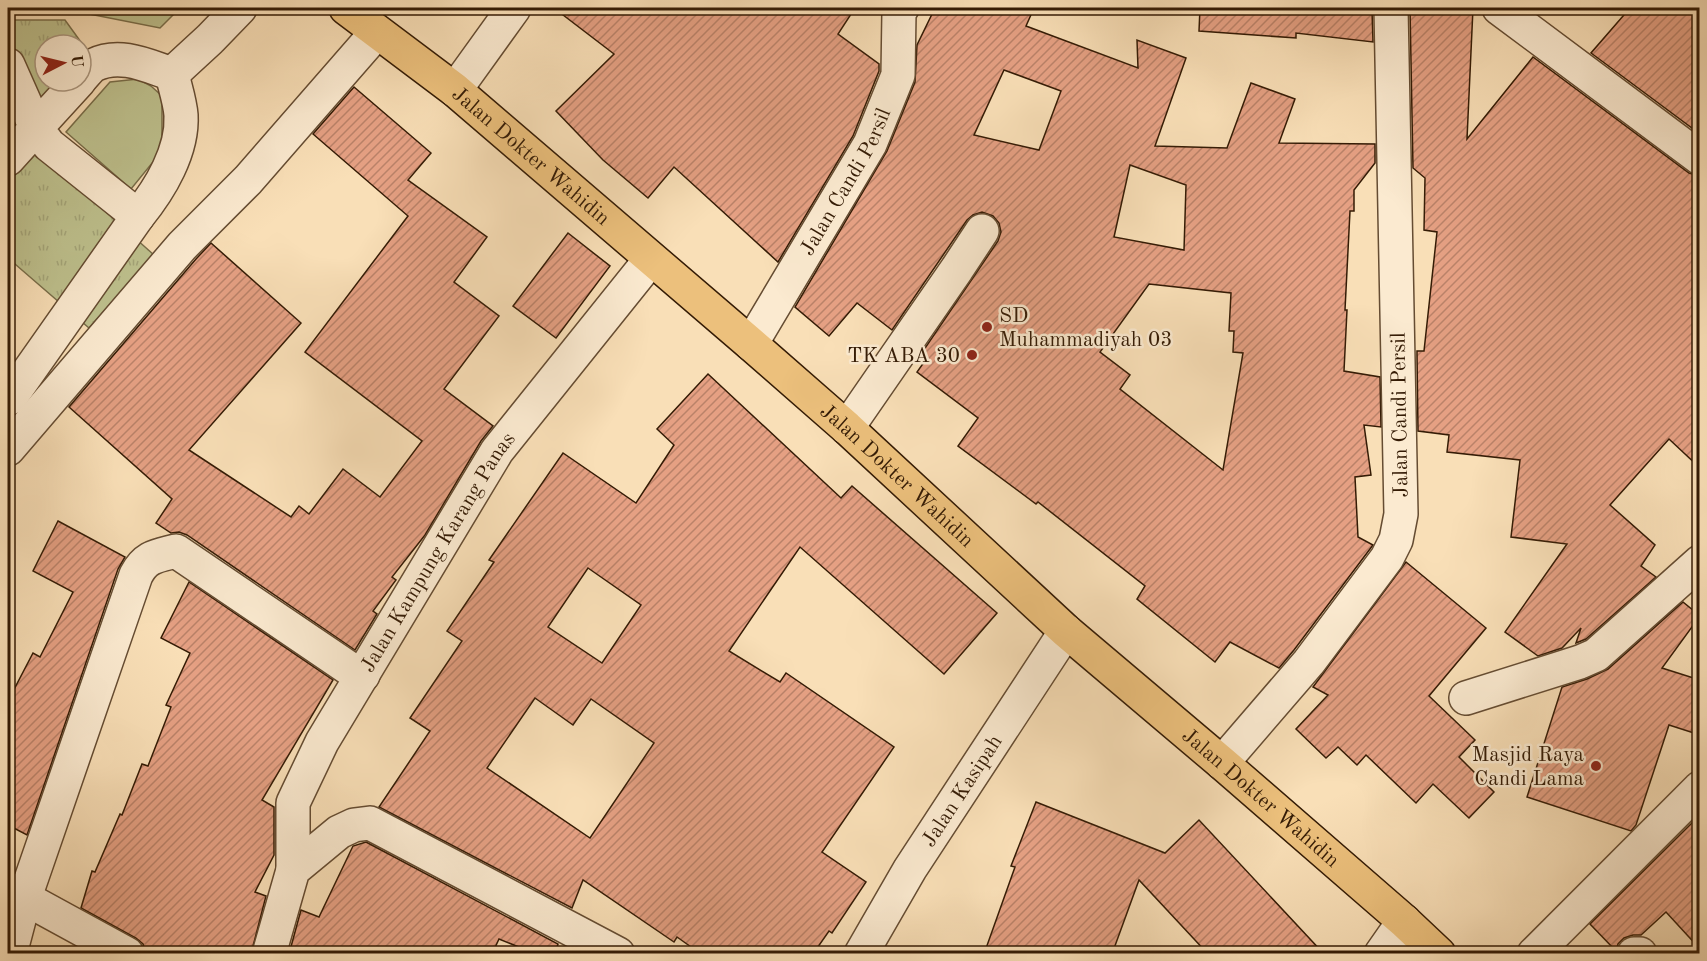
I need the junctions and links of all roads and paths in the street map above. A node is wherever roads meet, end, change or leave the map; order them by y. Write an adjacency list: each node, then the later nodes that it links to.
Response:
1 (240, 8): 10 (street)
2 (346, 8): 7 (highway, Jalan Dokter Wahidin)
3 (514, 8): 11 (street)
4 (902, 8): 19 (street, Jalan Candi Persil)
5 (1391, 8): 27 (street, Jalan Candi Persil)
6 (1498, 8): 14 (street)
7 (377, 32): 11 (highway, Jalan Dokter Wahidin); 22 (street)
8 (8, 65): 13 (street)
9 (93, 66): 10 (street)
10 (172, 74): 16 (street)
11 (455, 90): 18 (highway, Jalan Dokter Wahidin)
12 (68, 93): 13 (street)
13 (36, 128): 15 (street); 16 (street)
14 (1700, 158)
15 (8, 159)
16 (138, 216): 20 (street)
17 (982, 231): 21 (street)
18 (651, 259): 19 (highway, Jalan Dokter Wahidin); 25 (street, Jalan Kampung Karang Panas)
19 (751, 344): 21 (highway, Jalan Dokter Wahidin)
20 (10, 398)
21 (847, 428): 24 (highway, Jalan Dokter Wahidin)
22 (8, 449)
23 (1700, 562): 26 (street)
24 (1066, 631): 27 (highway, Jalan Dokter Wahidin); 36 (street, Jalan Kasipah)
25 (363, 675): 29 (street); 30 (street, Jalan Kampung Karang Panas)
26 (1466, 698)
27 (1222, 763): 31 (highway, Jalan Dokter Wahidin)
28 (1700, 788): 39 (street)
29 (293, 870): 34 (street); 35 (street)
30 (16, 893): 32 (street, Jalan Kampung Karang Panas); 33 (street)
31 (1404, 921): 37 (street); 38 (highway, Jalan Dokter Wahidin)
32 (10, 954)
33 (127, 954)
34 (269, 954)
35 (618, 954)
36 (861, 954)
37 (1380, 954)
38 (1439, 954)
39 (1534, 954)
40 (1634, 954): 41 (street)
41 (1640, 954)

